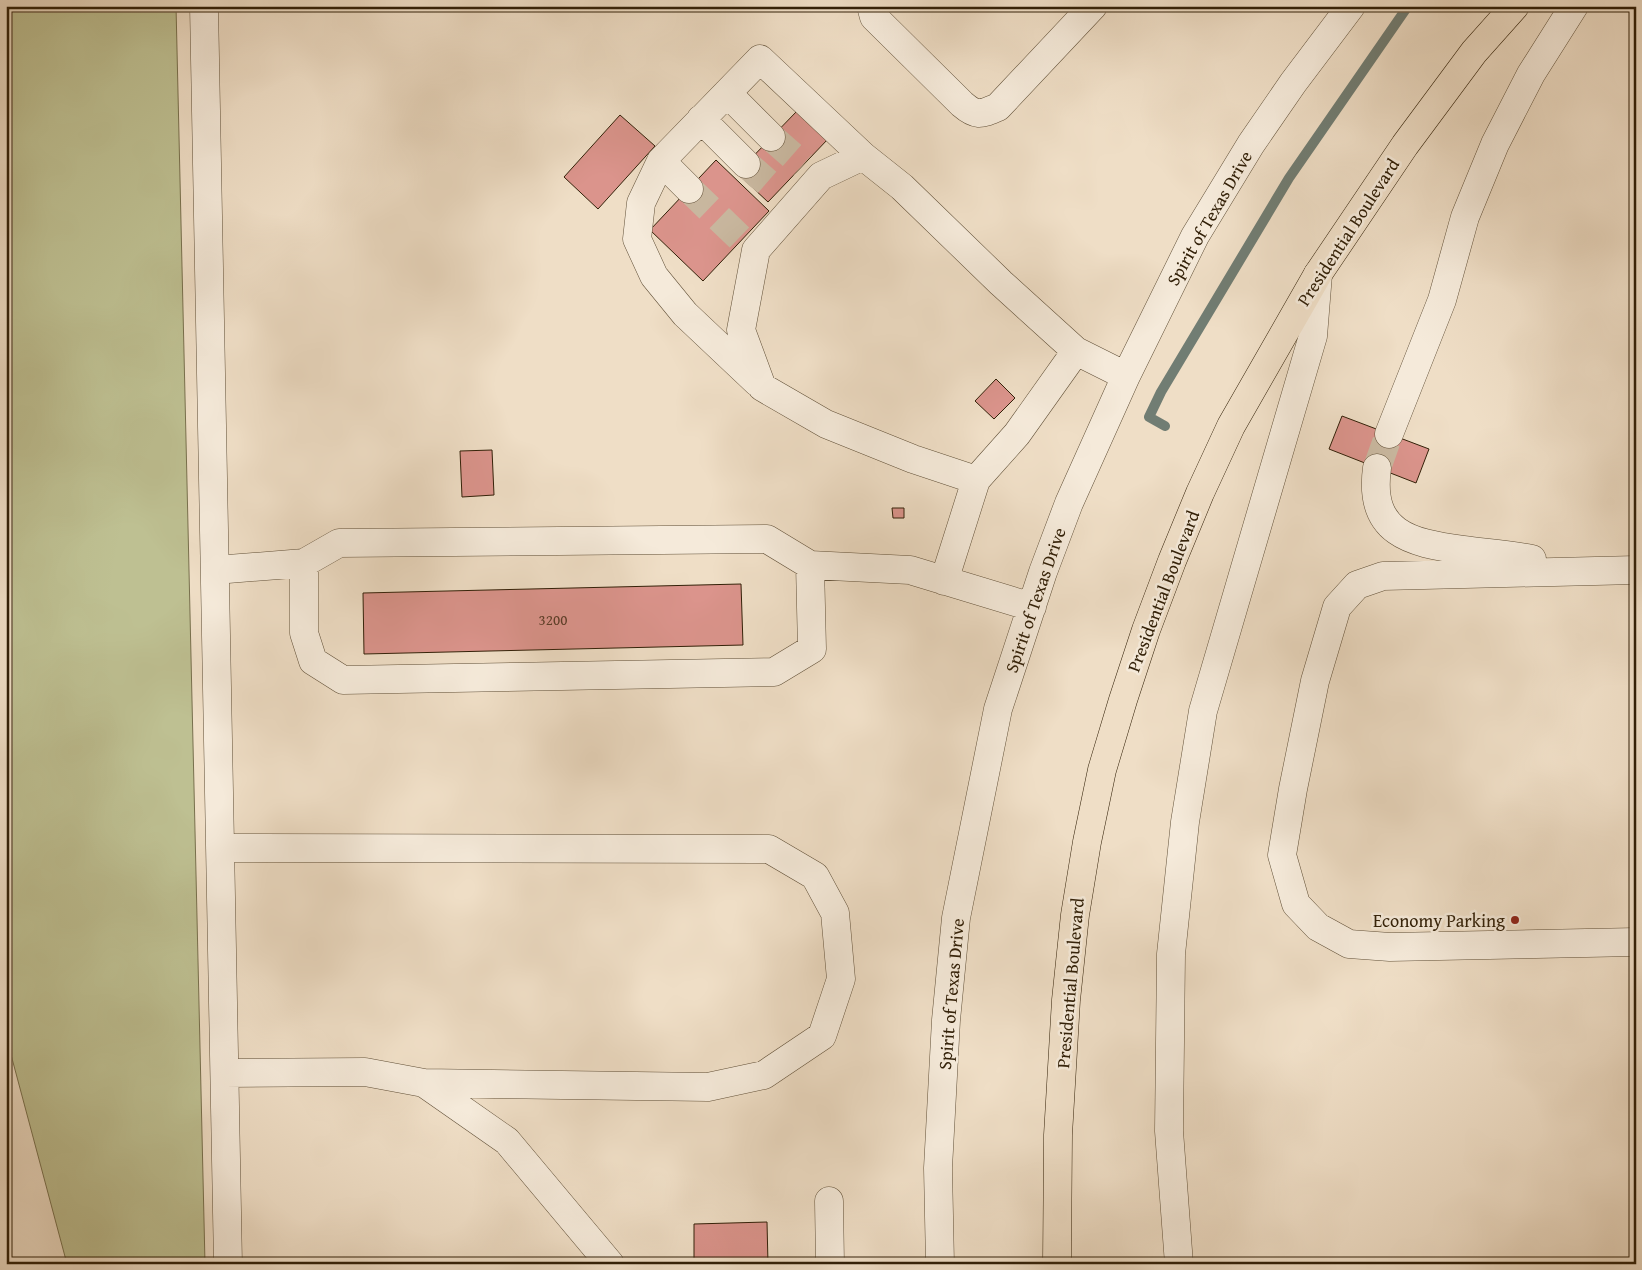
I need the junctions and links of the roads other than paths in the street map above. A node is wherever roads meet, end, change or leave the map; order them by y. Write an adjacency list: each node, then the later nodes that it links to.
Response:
1 (204, 6): 23 (lane)
2 (871, 6): 3 (lane)
3 (1093, 6)
4 (1351, 6): 16 (lane, Spirit of Texas Drive)
5 (1515, 6): 14 (main road, Presidential Boulevard)
6 (1574, 6): 18 (lane)
7 (727, 93): 8 (lane); 9 (lane); 10 (lane)
8 (701, 119): 11 (lane); 12 (lane)
9 (771, 137)
10 (863, 156): 15 (lane); 17 (lane)
11 (661, 161): 13 (lane); 17 (lane)
12 (746, 164)
13 (689, 189)
14 (1318, 274): 33 (main road, Presidential Boulevard); 38 (lane)
15 (1076, 352): 16 (lane); 20 (lane)
16 (1126, 376): 27 (lane, Spirit of Texas Drive)
17 (762, 387): 20 (lane)
18 (1389, 434)
19 (1377, 468): 24 (lane)
20 (976, 480): 26 (lane)
21 (304, 563): 22 (lane); 22 (lane); 23 (lane)
22 (810, 564): 26 (lane)
23 (215, 570): 28 (lane)
24 (1605, 570): 25 (lane); 29 (lane)
25 (1636, 570)
26 (944, 581): 27 (lane)
27 (1032, 607): 37 (lane, Spirit of Texas Drive)
28 (220, 848): 30 (lane); 31 (lane)
29 (1636, 942)
30 (224, 1073): 31 (lane); 34 (lane)
31 (424, 1083): 35 (lane)
32 (828, 1201): 36 (lane)
33 (1060, 1257)
34 (228, 1264)
35 (610, 1264)
36 (830, 1264)
37 (940, 1264)
38 (1178, 1264)

